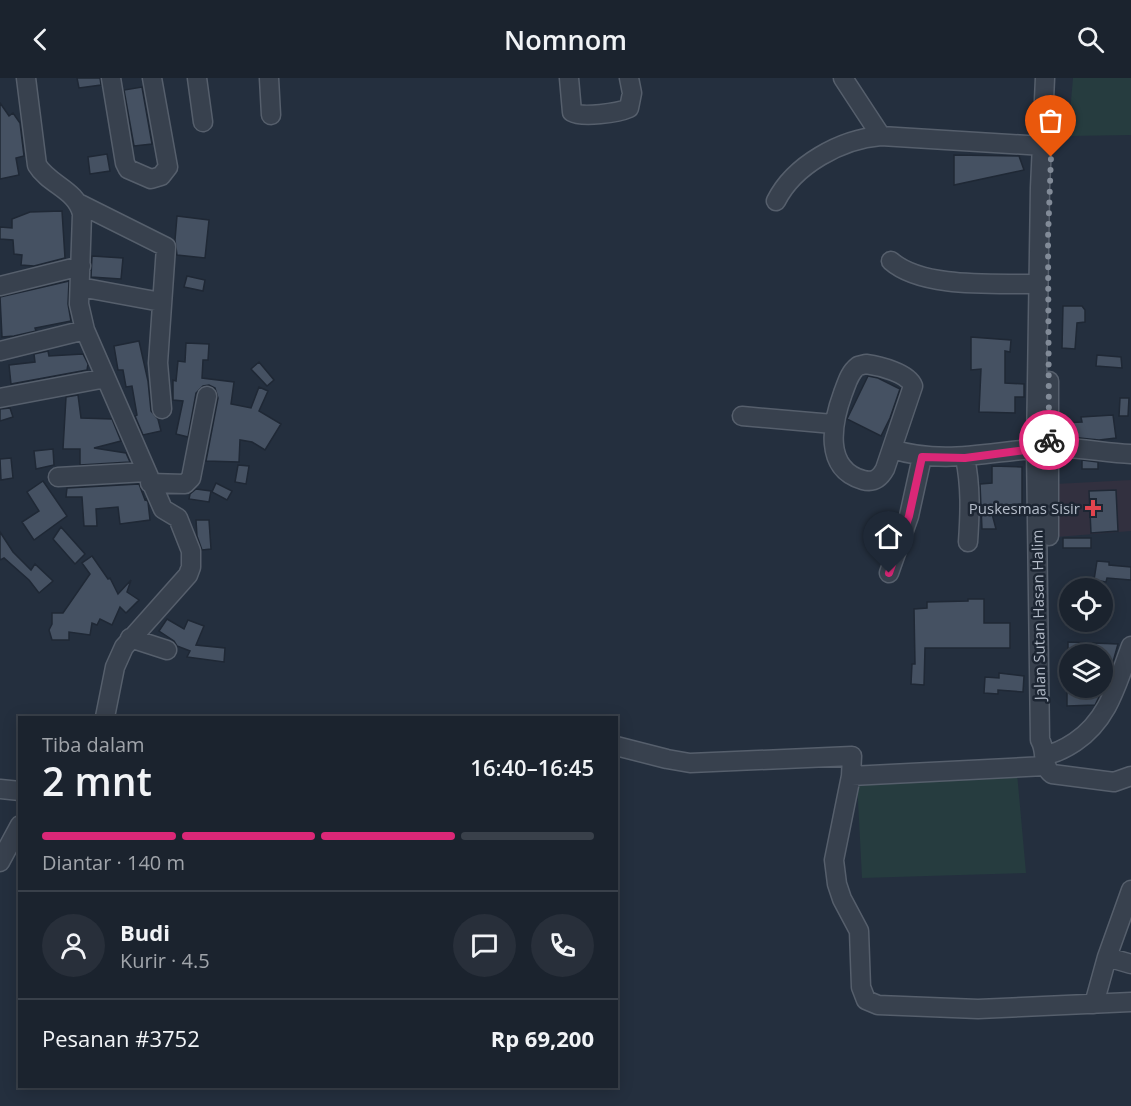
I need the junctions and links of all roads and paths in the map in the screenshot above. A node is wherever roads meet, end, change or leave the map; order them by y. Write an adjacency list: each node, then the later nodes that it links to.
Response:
1 (26, 78): 16 (street)
2 (114, 78): 3 (street)
3 (152, 78)
4 (197, 78): 12 (street)
5 (269, 78): 11 (street)
6 (568, 78): 7 (street)
7 (629, 78)
8 (843, 78): 13 (street)
9 (1045, 78): 14 (street, Jalan Sutan Hasan Halim)
10 (1055, 78): 31 (street)
11 (271, 115)
12 (203, 122)
13 (881, 136): 14 (street); 15 (street)
14 (1043, 146): 19 (street, Jalan Sutan Hasan Halim)
15 (776, 201)
16 (80, 204): 18 (street); 22 (street)
17 (891, 261): 19 (street)
18 (81, 267): 20 (street); 21 (street)
19 (1038, 284): 31 (street, Jalan Sutan Hasan Halim)
20 (0, 285)
21 (80, 287): 22 (street); 23 (street)
22 (161, 302): 28 (street)
23 (85, 330): 24 (street); 25 (street)
24 (0, 351)
25 (106, 378): 27 (street); 37 (street)
26 (207, 396): 37 (street)
27 (0, 398)
28 (162, 409)
29 (742, 416): 30 (street)
30 (833, 424): 32 (street); 32 (street)
31 (1043, 448): 33 (street); 35 (street); 45 (street, Jalan Sutan Hasan Halim)
32 (892, 449): 34 (street)
33 (1131, 451)
34 (922, 457): 35 (street); 39 (street)
35 (965, 458): 38 (street)
36 (58, 477): 37 (street)
37 (148, 478): 40 (street)
38 (968, 542)
39 (889, 573)
40 (130, 638): 42 (street); 43 (street)
41 (1131, 646): 45 (street)
42 (167, 650)
43 (105, 716)
44 (618, 747): 46 (street)
45 (1045, 757): 46 (street); 47 (street)
46 (851, 770): 56 (street)
47 (1131, 776)
48 (0, 789): 49 (street)
49 (18, 791)
50 (18, 829): 51 (street)
51 (0, 862)
52 (1130, 897): 53 (street)
53 (1107, 957): 54 (street); 56 (street)
54 (1131, 964)
55 (1131, 1002): 56 (street)
56 (1094, 1004)

